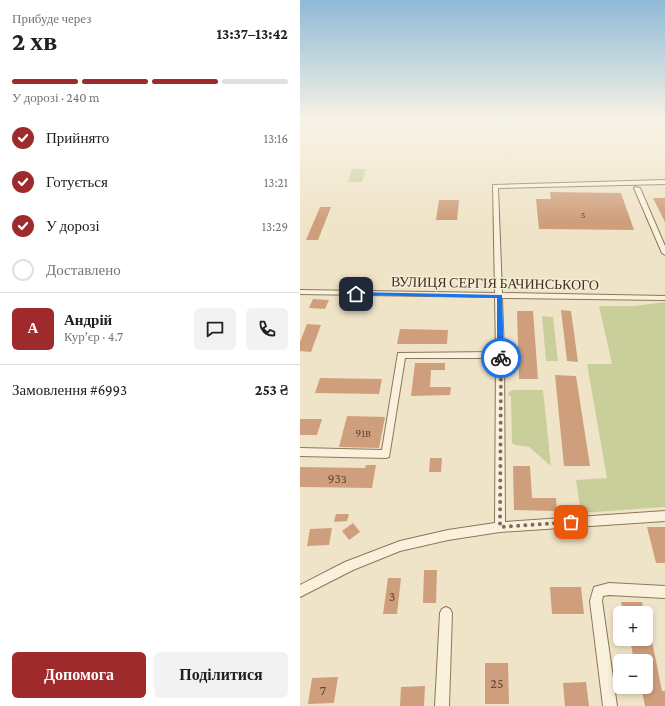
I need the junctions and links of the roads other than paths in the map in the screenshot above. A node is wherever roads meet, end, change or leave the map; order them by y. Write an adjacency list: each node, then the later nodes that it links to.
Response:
1 (665, 182): 5 (street)
2 (637, 188): 3 (street)
3 (665, 253)
4 (300, 292): 5 (street, ВУЛИЦЯ СЕРГІЯ БАЧИНСЬКОГО)
5 (500, 296): 6 (street, ВУЛИЦЯ СЕРГІЯ БАЧИНСЬКОГО); 7 (street)
6 (665, 298)
7 (500, 355): 8 (street); 10 (street)
8 (300, 452)
9 (665, 516): 10 (street)
10 (500, 527): 11 (street)
11 (300, 591)
12 (665, 592): 15 (street)
13 (446, 613): 14 (street)
14 (442, 706)
15 (610, 706)

